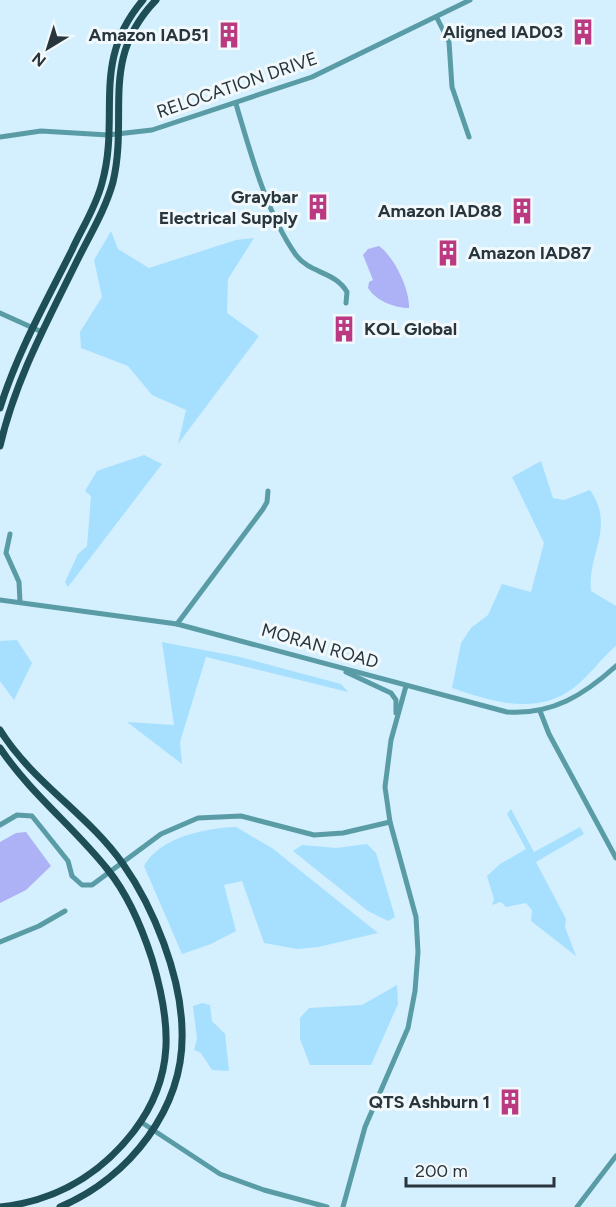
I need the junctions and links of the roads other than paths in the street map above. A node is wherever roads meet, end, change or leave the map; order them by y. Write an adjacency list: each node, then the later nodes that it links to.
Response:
1 (143, 0): 6 (main road)
2 (156, 0): 7 (main road)
3 (470, 0): 4 (street, RELOCATION DRIVE)
4 (437, 18): 5 (street, RELOCATION DRIVE); 9 (street)
5 (236, 104): 7 (street, RELOCATION DRIVE); 10 (street)
6 (108, 135): 7 (street, RELOCATION DRIVE); 8 (street, RELOCATION DRIVE); 12 (main road)
7 (117, 135): 13 (main road)
8 (0, 137)
9 (469, 137)
10 (346, 303)
11 (0, 313): 12 (street)
12 (33, 328): 13 (street); 14 (main road)
13 (42, 332): 15 (main road)
14 (0, 408)
15 (0, 446)
16 (268, 491): 20 (street)
17 (10, 534): 19 (street)
18 (0, 600): 19 (street, MORAN ROAD)
19 (20, 602): 20 (street, MORAN ROAD)
20 (177, 624): 21 (street, MORAN ROAD)
21 (326, 663): 23 (street, MORAN ROAD); 25 (street)
22 (616, 666): 24 (street, MORAN ROAD)
23 (406, 686): 24 (street, MORAN ROAD); 25 (street)
24 (540, 711): 30 (street)
25 (397, 718): 28 (street)
26 (0, 730): 31 (main road)
27 (0, 748): 32 (main road)
28 (390, 822): 31 (street); 41 (street)
29 (0, 825): 32 (street)
30 (616, 858)
31 (123, 863): 32 (street); 36 (main road)
32 (110, 872): 35 (main road)
33 (65, 911): 34 (street)
34 (0, 942)
35 (141, 1122): 36 (street); 38 (main road)
36 (153, 1131): 39 (main road); 40 (street)
37 (616, 1156): 42 (street)
38 (0, 1207)
39 (60, 1207)
40 (327, 1207)
41 (343, 1207)
42 (577, 1207)

